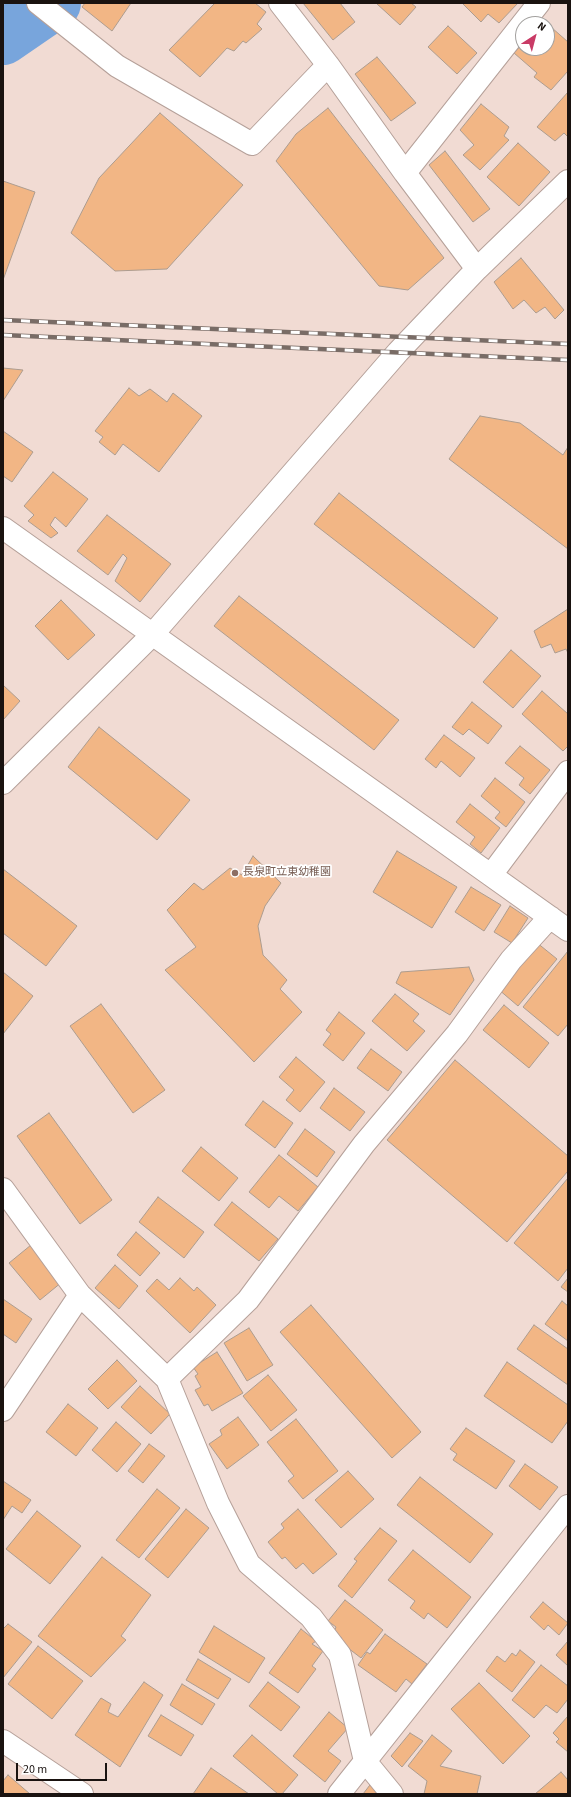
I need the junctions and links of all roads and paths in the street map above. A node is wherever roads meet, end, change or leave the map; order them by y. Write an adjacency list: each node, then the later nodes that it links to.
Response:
1 (38, 3): 4 (street)
2 (280, 3): 4 (street)
3 (539, 3): 5 (street)
4 (328, 65): 5 (street)
5 (405, 173): 7 (street)
6 (568, 181): 7 (street)
7 (477, 269): 9 (street)
8 (3, 528): 9 (street)
9 (152, 635): 11 (street); 12 (street)
10 (568, 772): 12 (street)
11 (3, 783)
12 (491, 875): 13 (street)
13 (550, 917): 14 (street); 17 (street)
14 (568, 930)
15 (3, 1189): 16 (street)
16 (80, 1294): 17 (street); 18 (street)
17 (167, 1379): 21 (street)
18 (3, 1410)
19 (568, 1506): 21 (street)
20 (3, 1741): 22 (street)
21 (365, 1761): 23 (street); 24 (street)
22 (82, 1794)
23 (339, 1794)
24 (392, 1794)

